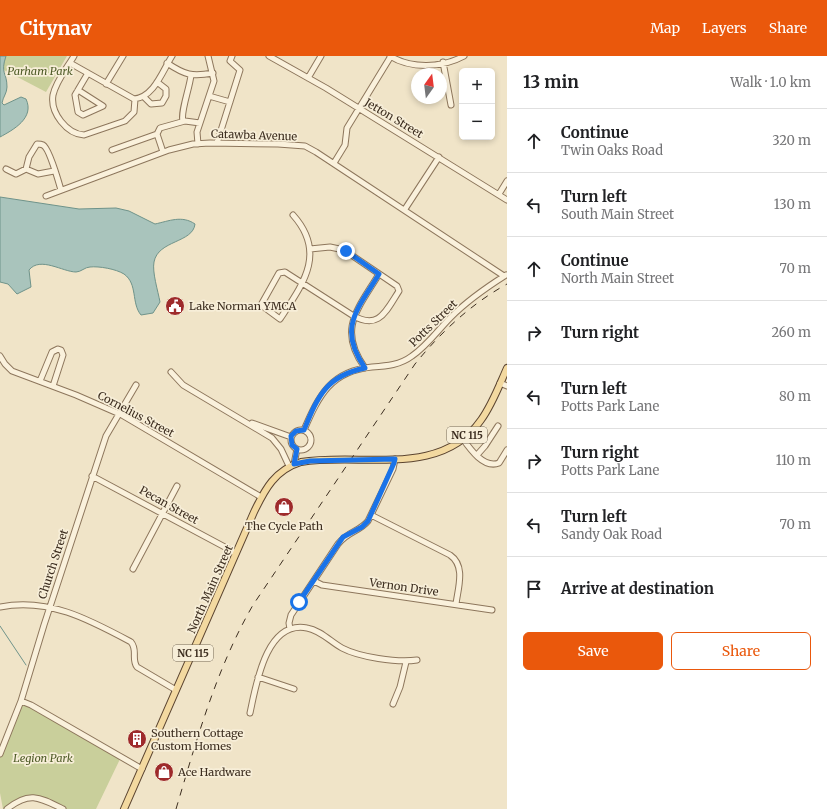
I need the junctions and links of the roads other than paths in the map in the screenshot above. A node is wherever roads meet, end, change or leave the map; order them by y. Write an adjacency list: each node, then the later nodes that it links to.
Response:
1 (74, 56): 11 (street)
2 (123, 56): 18 (street)
3 (172, 56): 12 (street)
4 (208, 56): 14 (street)
5 (232, 56): 23 (street)
6 (269, 56): 16 (street, Jetton Street)
7 (322, 56): 16 (street)
8 (391, 56): 10 (street); 25 (street)
9 (464, 56): 10 (street)
10 (443, 62): 24 (street)
11 (70, 63): 13 (street); 22 (street)
12 (167, 63): 15 (street); 17 (street)
13 (88, 73): 18 (street); 19 (street)
14 (213, 73): 15 (street); 20 (street)
15 (191, 75): 26 (street)
16 (308, 78): 25 (street, Jetton Street)
17 (157, 82): 21 (street); 21 (street)
18 (106, 84): 22 (street)
19 (78, 90): 19 (street)
20 (209, 96): 23 (street); 27 (street)
21 (144, 97): 22 (street)
22 (135, 99)
23 (230, 102): 29 (street)
24 (451, 105)
25 (359, 109): 33 (street, Jetton Street); 34 (street)
26 (183, 121): 27 (street); 28 (street)
27 (200, 123): 30 (street)
28 (157, 134): 31 (street); 32 (street)
29 (217, 143): 30 (street, Catawba Avenue); 34 (street, Catawba Avenue)
30 (198, 144): 32 (street, Catawba Avenue)
31 (112, 150)
32 (163, 152): 39 (street, Catawba Avenue)
33 (439, 157): 40 (street, Jetton Street); 43 (street)
34 (334, 163): 43 (street, Catawba Avenue)
35 (6, 169): 36 (street)
36 (26, 169): 37 (street); 37 (street)
37 (54, 171): 39 (street)
38 (507, 181): 40 (street)
39 (61, 190): 41 (street, Catawba Avenue)
40 (499, 194): 42 (street, Jetton Street)
41 (46, 196)
42 (507, 200)
43 (405, 209): 47 (street, Catawba Avenue)
44 (293, 215): 45 (street)
45 (310, 249): 46 (street); 48 (street)
46 (379, 274): 49 (street); 49 (street)
47 (506, 275): 51 (street, Potts Street)
48 (303, 284): 48 (street); 49 (street)
49 (354, 317): 51 (street)
50 (0, 356): 54 (street, Cornelius Street)
51 (365, 368): 62 (street, Potts Street)
52 (507, 368): 55 (main road, NC 115)
53 (171, 372): 60 (street)
54 (40, 381): 56 (street, Cornelius Street); 56 (street)
55 (500, 383): 58 (street); 64 (main road, NC 115)
56 (53, 386): 59 (street, Cornelius Street)
57 (136, 386): 59 (street, Church Street)
58 (507, 386)
59 (119, 414): 70 (street, Church Street); 72 (street, Cornelius Street)
60 (241, 420): 63 (street); 69 (street)
61 (498, 426): 67 (street)
62 (304, 430): 63 (street); 65 (street)
63 (291, 436): 65 (street)
64 (463, 439): 67 (street); 68 (main road, NC 115)
65 (297, 449): 69 (street)
66 (507, 450): 67 (street)
67 (477, 455)
68 (395, 459): 69 (main road, NC 115); 74 (street)
69 (291, 465): 72 (main road, North Main Street / NC 115)
70 (92, 476): 73 (street, Pecan Street); 80 (street, Church Street)
71 (177, 486): 73 (street)
72 (261, 498): 75 (main road, North Main Street / NC 115)
73 (162, 513): 75 (street, Pecan Street); 76 (street)
74 (371, 515): 77 (street); 78 (street)
75 (236, 553): 87 (main road, North Main Street / NC 115)
76 (133, 569)
77 (314, 581): 78 (street, Vernon Drive); 82 (street)
78 (456, 604): 81 (street, Vernon Drive)
79 (0, 607): 80 (street)
80 (50, 608): 87 (street); 88 (street, Church Street)
81 (492, 610)
82 (290, 629): 84 (street); 85 (street)
83 (417, 660): 84 (street)
84 (406, 662): 89 (street)
85 (258, 677): 86 (street); 90 (street)
86 (294, 689)
87 (176, 690): 92 (main road, North Main Street / NC 115)
88 (21, 701): 91 (street, Church Street); 92 (street)
89 (393, 704)
90 (250, 713)
91 (0, 754)
92 (142, 769): 95 (main road, North Main Street / NC 115)
93 (7, 809): 94 (street)
94 (63, 809)
95 (124, 809)

